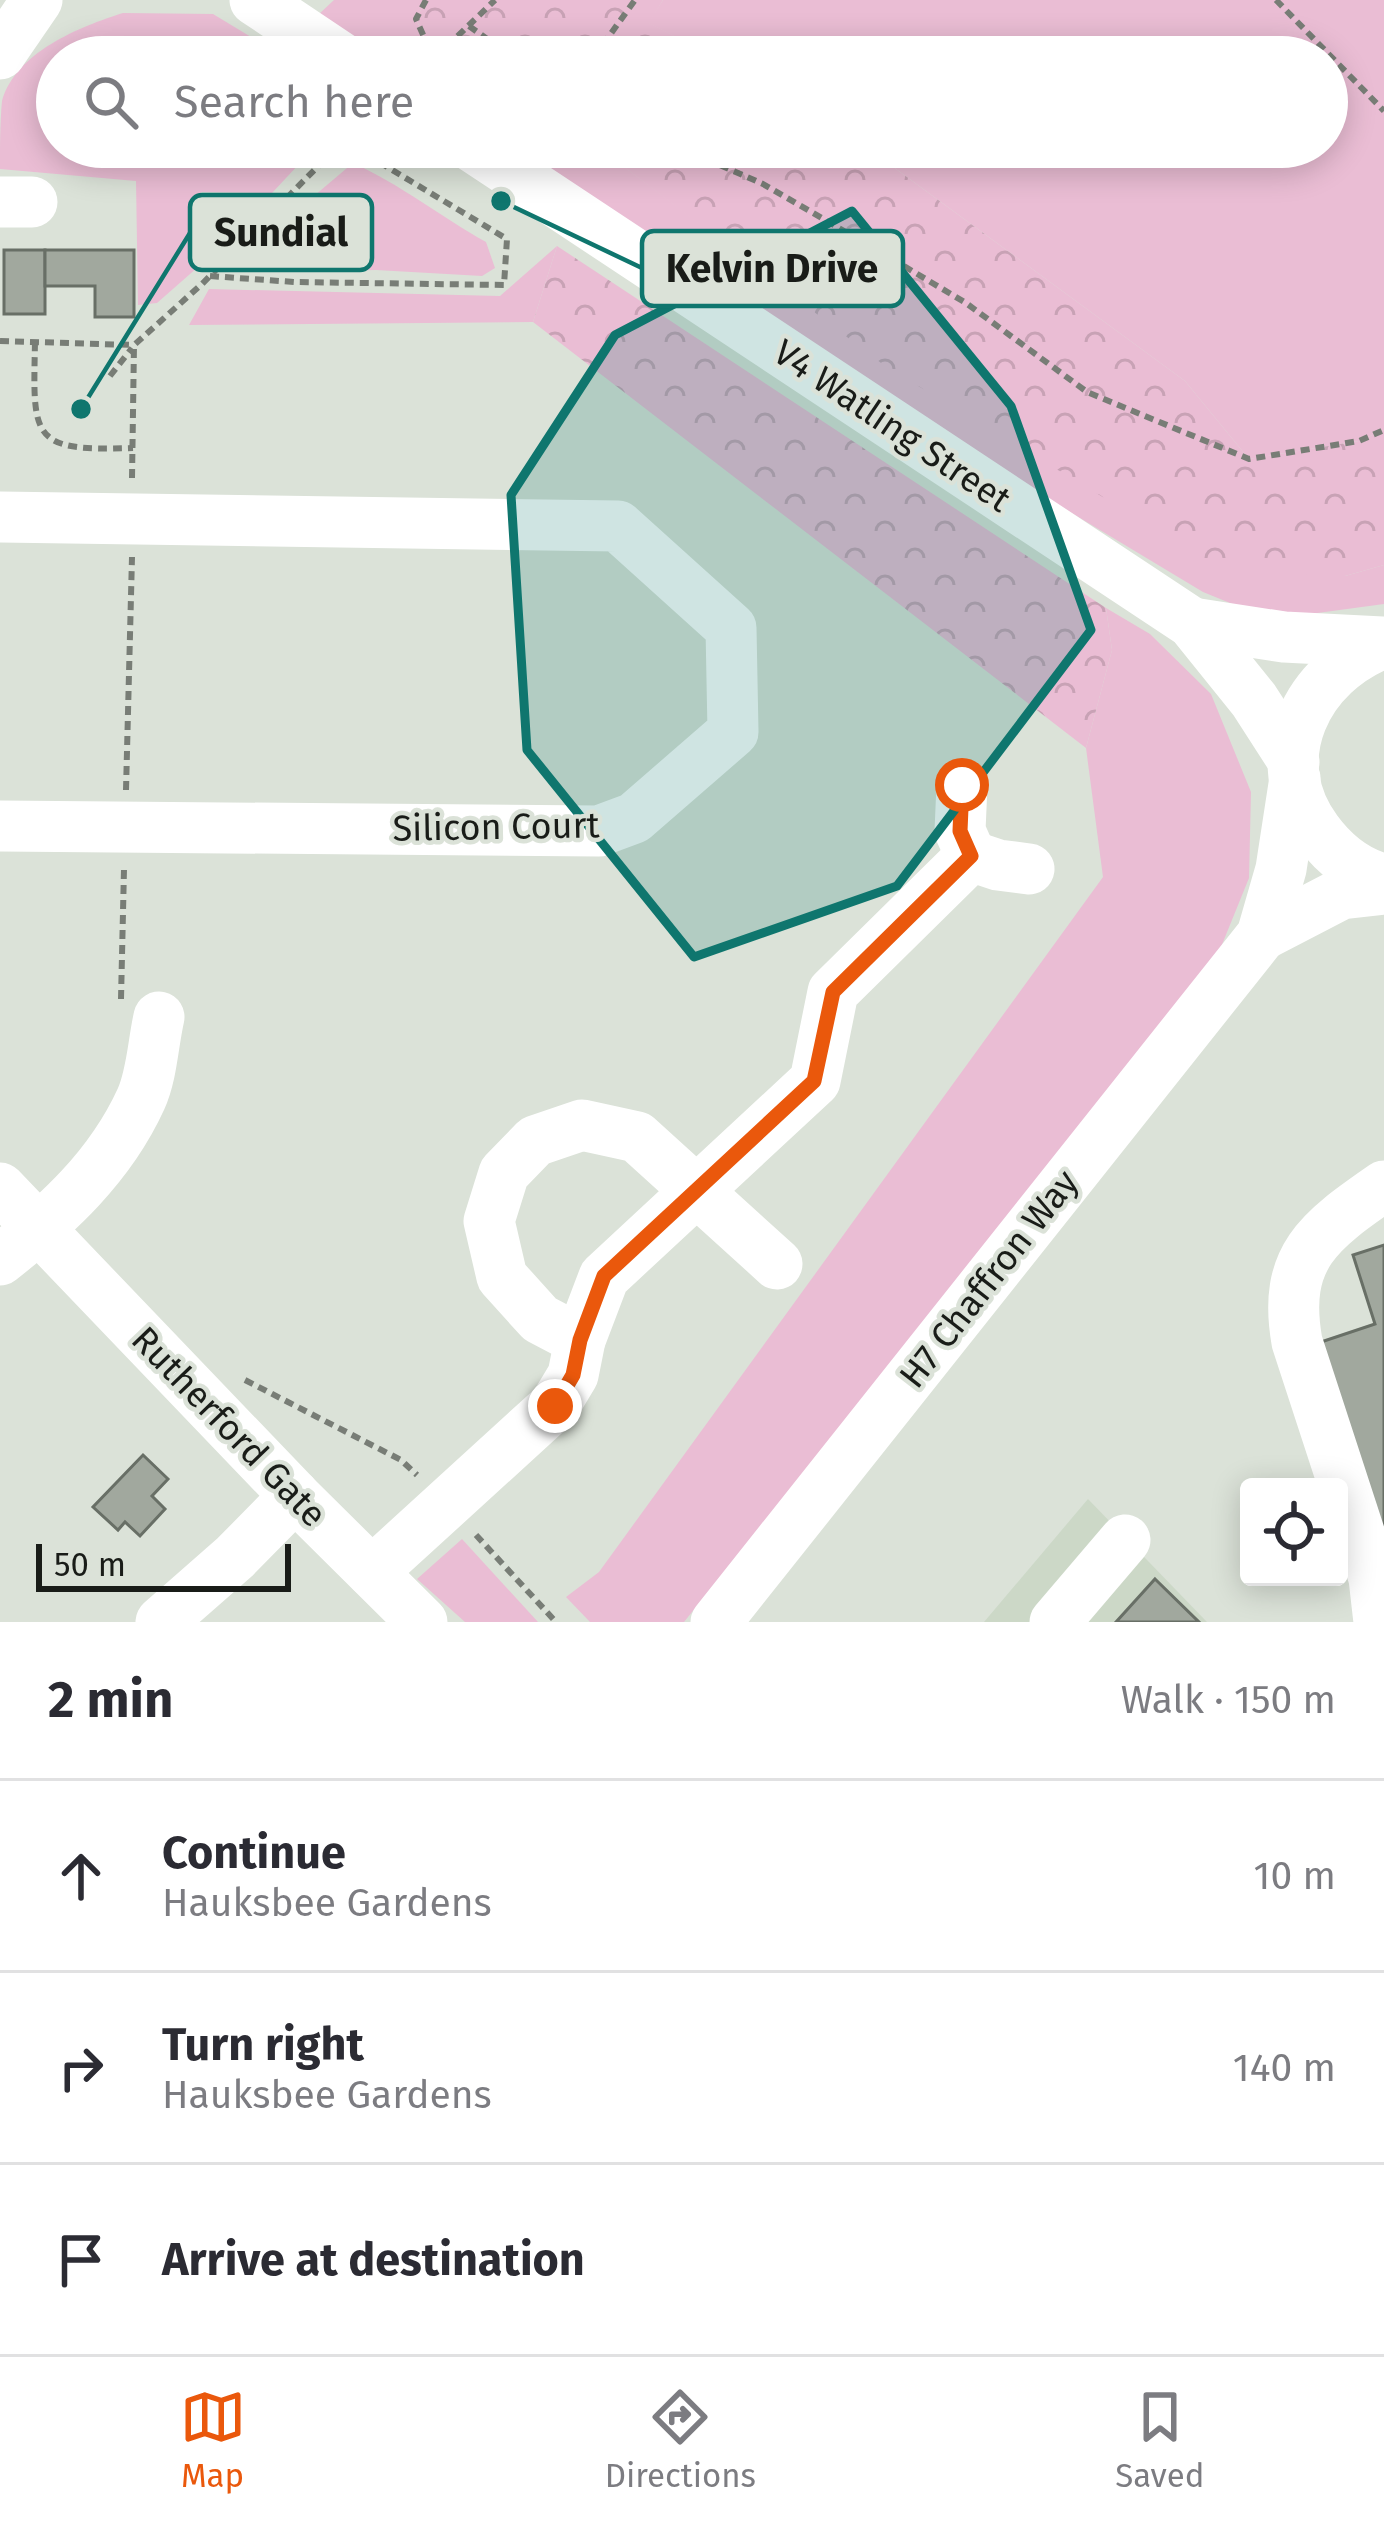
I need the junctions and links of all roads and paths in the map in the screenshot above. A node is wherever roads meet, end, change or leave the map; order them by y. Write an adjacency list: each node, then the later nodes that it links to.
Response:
1 (79, 0): 7 (street)
2 (255, 0): 9 (street)
3 (426, 0): 10 (path)
4 (495, 0): 8 (path)
5 (635, 0): 13 (path)
6 (1276, 0): 14 (path)
7 (33, 6): 15 (street)
8 (469, 26): 11 (path); 12 (path)
9 (325, 29)
10 (423, 36)
11 (458, 36)
12 (483, 36)
13 (610, 36)
14 (1311, 36)
15 (0, 54)
16 (1348, 74): 17 (path)
17 (1384, 111)
18 (316, 168): 22 (path)
19 (389, 168): 22 (path)
20 (505, 168): 31 (street, V4 Watling Street)
21 (727, 168): 27 (path)
22 (210, 276): 25 (path)
23 (0, 341): 24 (path)
24 (35, 342): 25 (path); 28 (path)
25 (134, 345): 26 (path); 28 (path)
26 (110, 376)
27 (1384, 430)
28 (133, 448): 30 (path)
29 (0, 517): 30 (street, Silicon Court)
30 (131, 519): 36 (path); 36 (street, Silicon Court)
31 (1192, 623): 32 (street, V4 Watling Street); 33 (street, V4 Watling Street)
32 (1384, 643): 33 (street, H7 Chaffron Way)
33 (1294, 770): 39 (street, V4 Watling Street); 41 (street, H7 Chaffron Way)
34 (962, 785): 37 (street)
35 (0, 826): 36 (street, Silicon Court)
36 (125, 827): 42 (path)
37 (971, 856): 38 (street); 45 (street)
38 (1029, 868)
39 (1384, 879)
40 (1384, 889): 41 (street, H7 Chaffron Way)
41 (1262, 935): 58 (street, H7 Chaffron Way)
42 (140, 1011): 46 (street)
43 (1384, 1186): 54 (street)
44 (0, 1188): 46 (street, Rutherford Gate)
45 (696, 1188): 47 (street); 48 (street); 48 (street)
46 (19, 1245): 50 (street, Rutherford Gate)
47 (777, 1264)
48 (580, 1340): 51 (street)
49 (239, 1378): 51 (path)
50 (295, 1496): 53 (street, Rutherford Gate); 55 (street)
51 (447, 1503): 53 (street); 57 (path)
52 (1125, 1540): 59 (street)
53 (372, 1572): 56 (street, Rutherford Gate)
54 (1379, 1592)
55 (161, 1622)
56 (422, 1622)
57 (556, 1622)
58 (716, 1622)
59 (1055, 1622)

